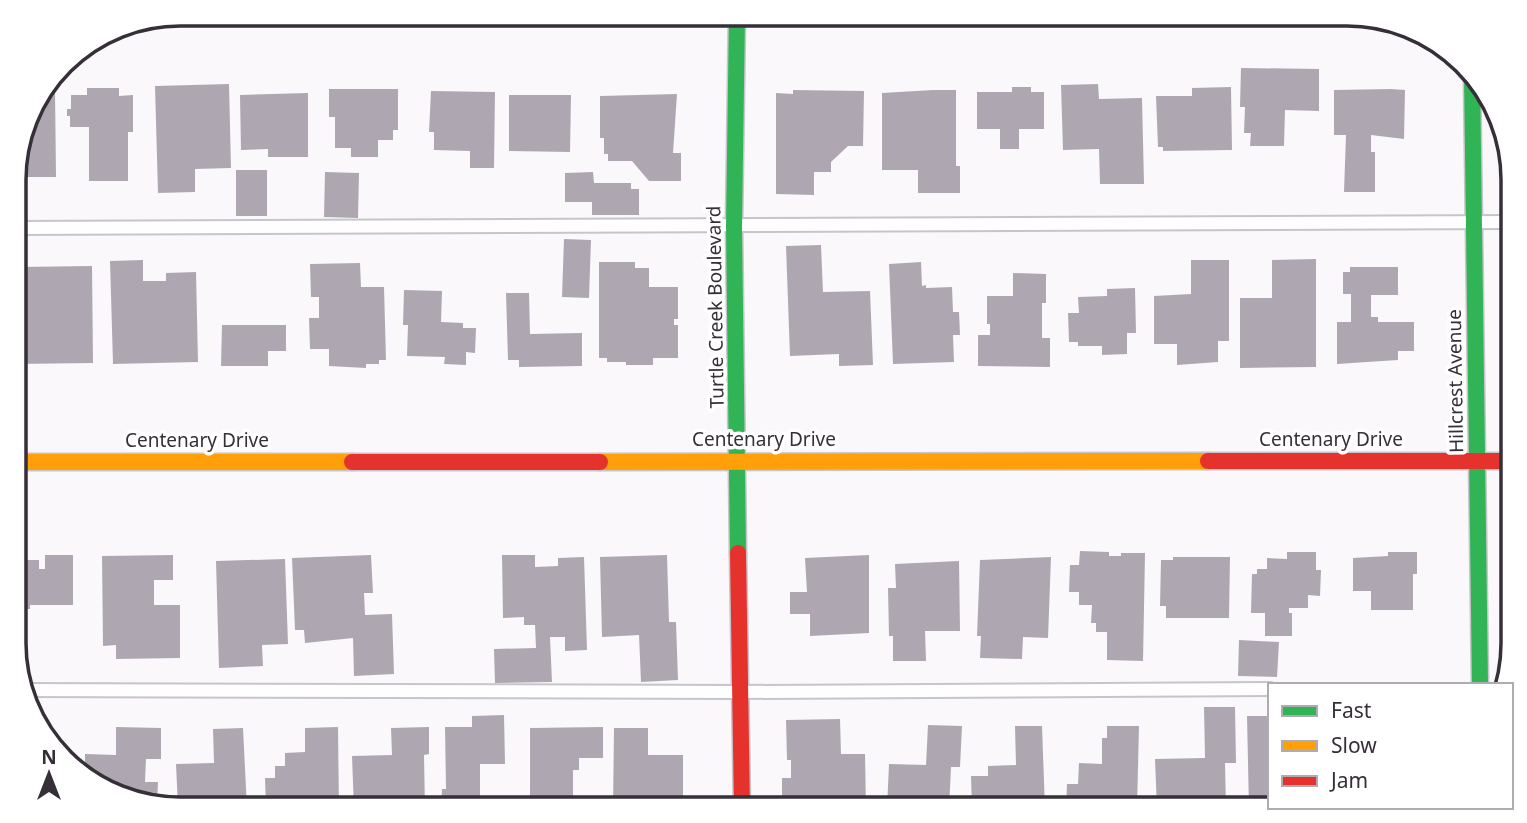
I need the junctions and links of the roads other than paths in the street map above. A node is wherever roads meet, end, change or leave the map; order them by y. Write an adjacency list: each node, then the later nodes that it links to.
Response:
1 (737, 27): 5 (street, Turtle Creek Boulevard)
2 (1472, 91): 3 (street, Hillcrest Avenue)
3 (1473, 221): 4 (lane); 5 (lane); 8 (street, Hillcrest Avenue)
4 (1501, 222)
5 (734, 226): 6 (lane); 7 (street, Turtle Creek Boulevard)
6 (27, 229)
7 (738, 460): 8 (street, Centenary Drive); 10 (street, Centenary Drive); 14 (street, Turtle Creek Boulevard)
8 (1477, 460): 9 (street, Centenary Drive); 11 (street, Hillcrest Avenue)
9 (1501, 461)
10 (26, 462)
11 (1480, 683)
12 (1268, 689): 14 (lane)
13 (34, 690): 14 (lane)
14 (740, 692): 15 (street, Turtle Creek Boulevard)
15 (742, 797)

